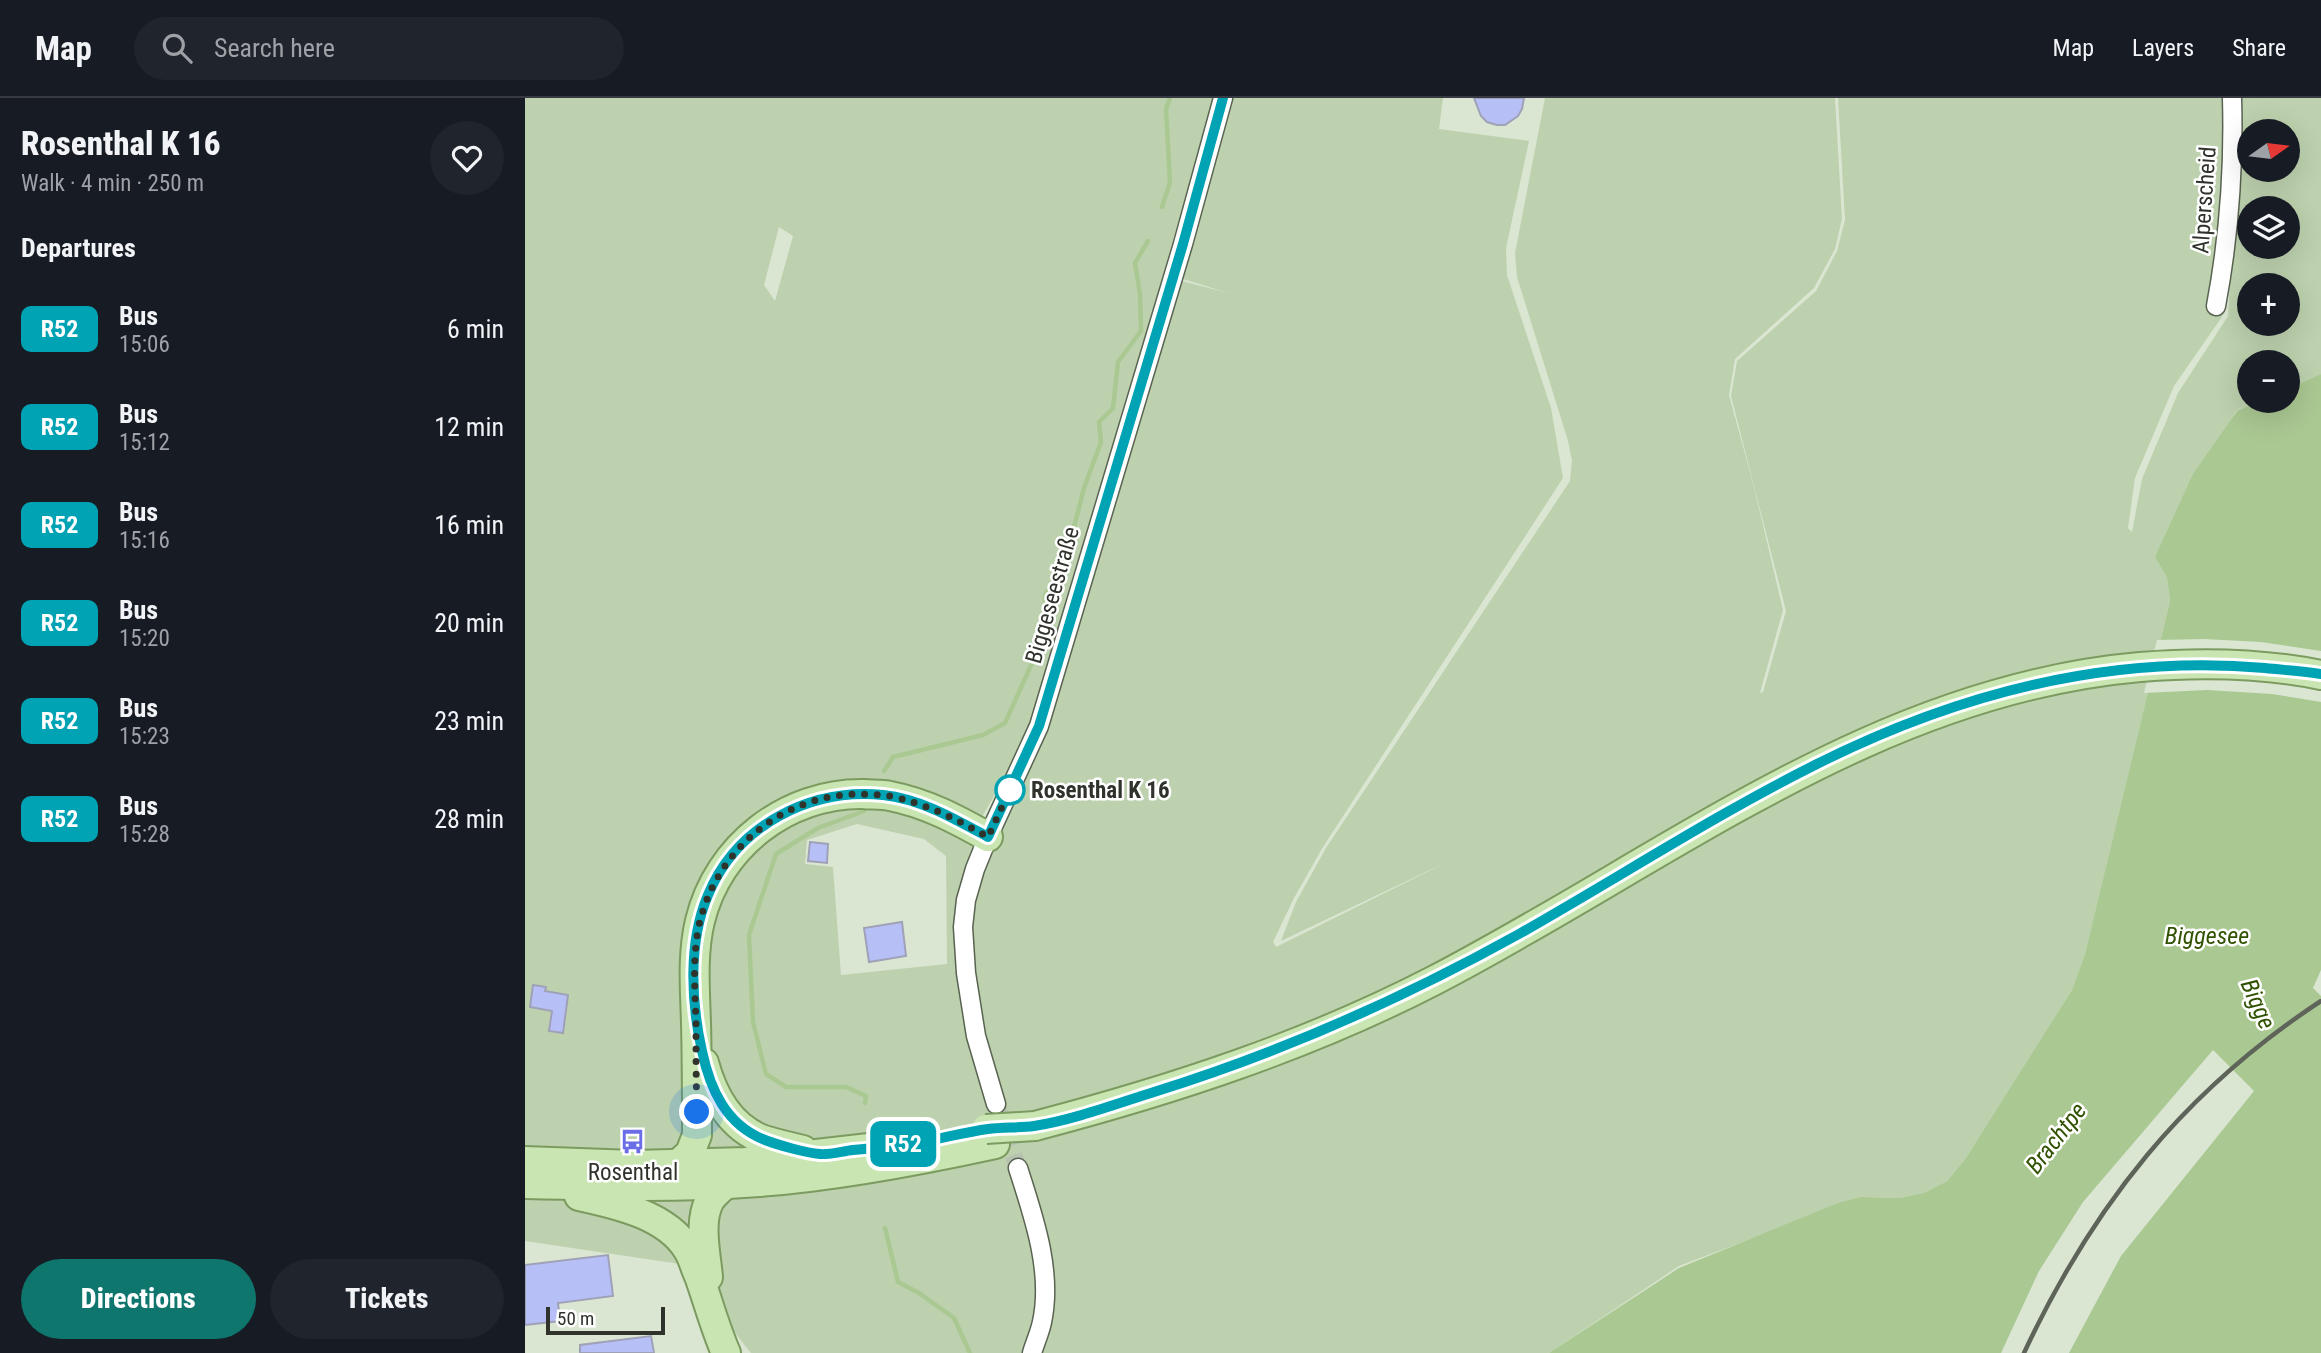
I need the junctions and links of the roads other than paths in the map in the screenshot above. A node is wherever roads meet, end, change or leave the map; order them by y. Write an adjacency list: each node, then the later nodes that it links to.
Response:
1 (1223, 98): 5 (street, Biggeseestraße)
2 (2232, 98): 3 (street, Alperscheid)
3 (2216, 306)
4 (2321, 674): 7 (main road, bridge)
5 (988, 837): 6 (main road); 7 (street, Biggeseestraße)
6 (696, 1023): 8 (main road); 10 (main road)
7 (992, 1126): 8 (main road); 13 (main road)
8 (818, 1154): 10 (main road)
9 (525, 1161): 10 (main road)
10 (677, 1165)
11 (1018, 1168): 16 (street)
12 (525, 1184): 13 (main road); 14 (main road)
13 (725, 1184): 14 (main road)
14 (711, 1308): 15 (main road)
15 (726, 1353)
16 (1032, 1353)

